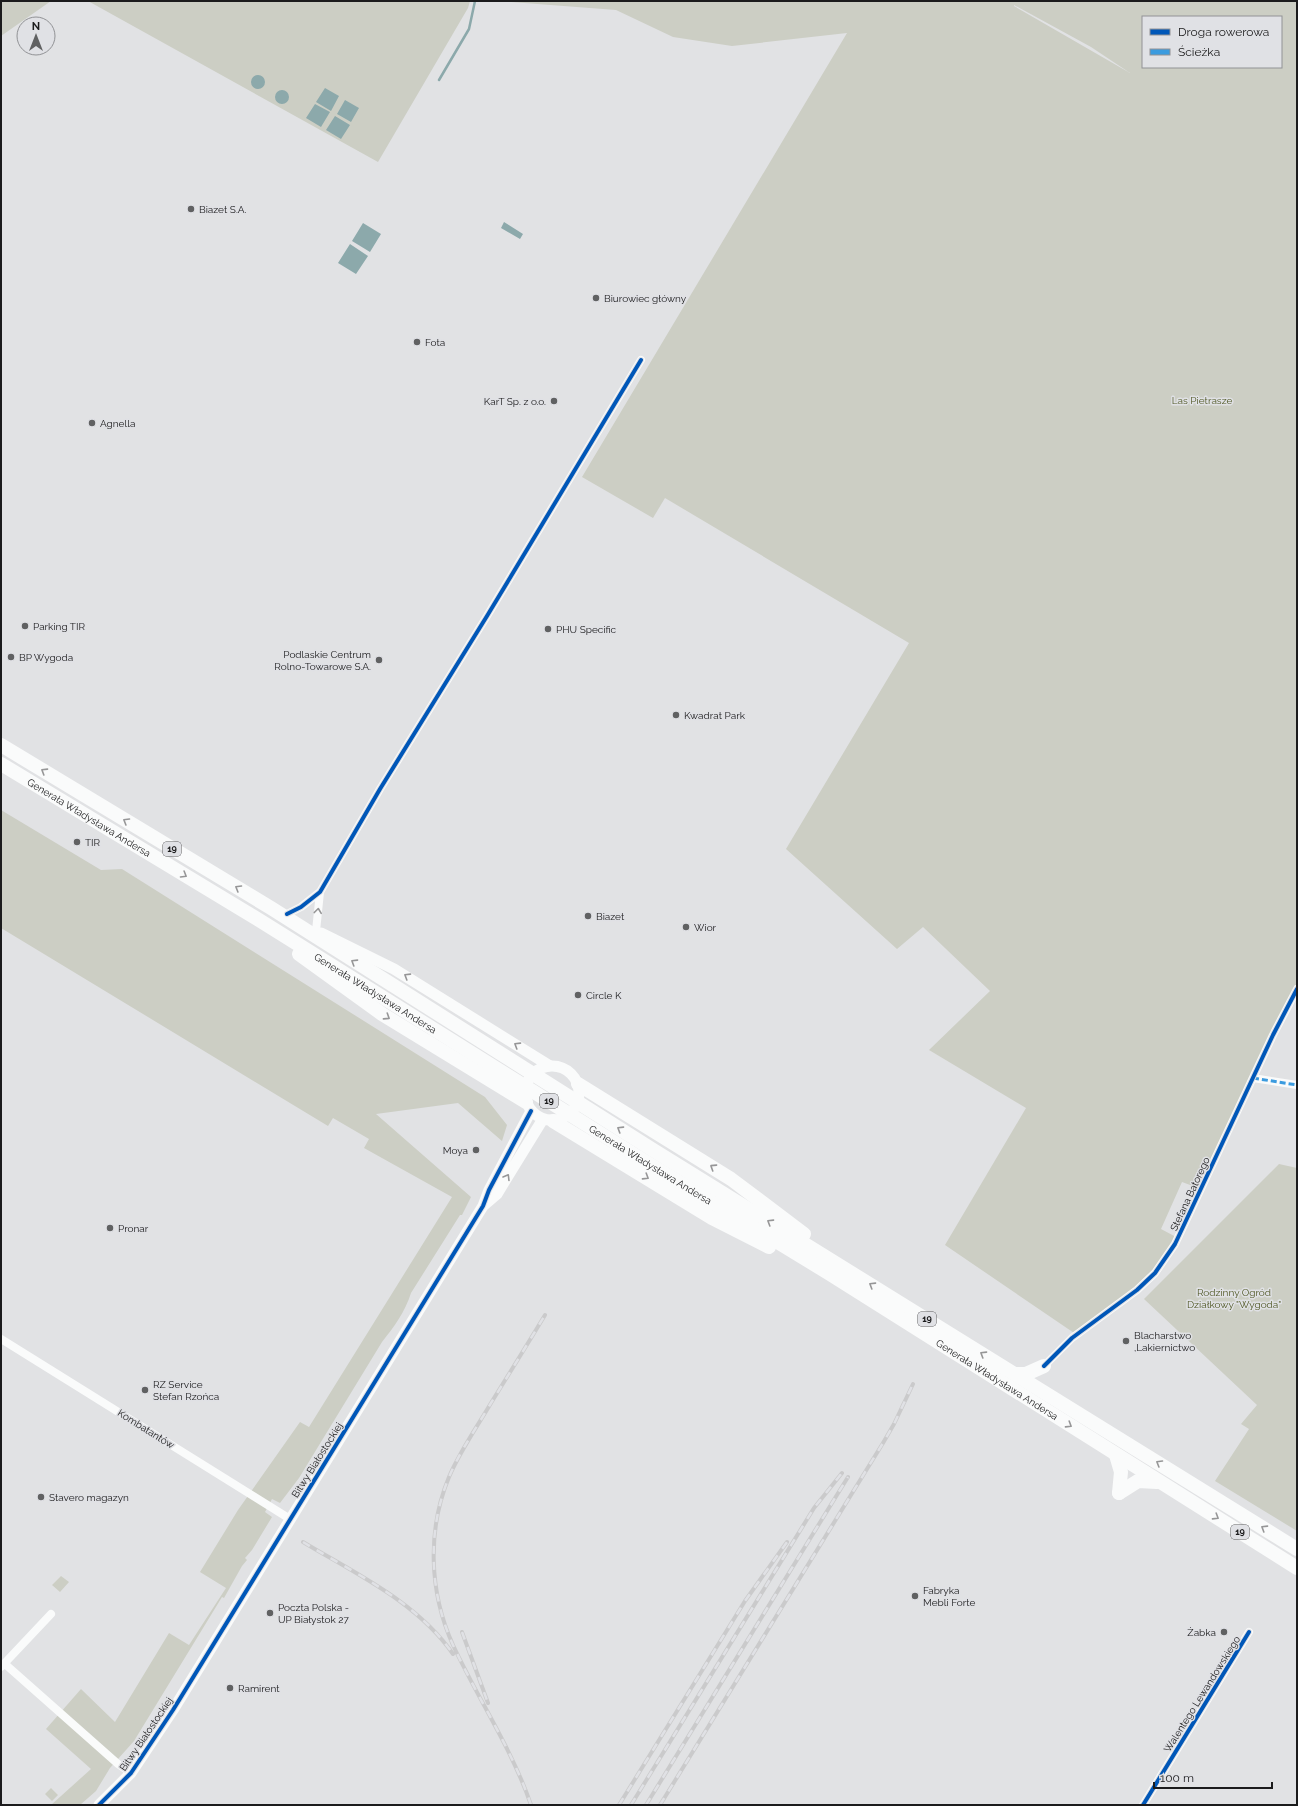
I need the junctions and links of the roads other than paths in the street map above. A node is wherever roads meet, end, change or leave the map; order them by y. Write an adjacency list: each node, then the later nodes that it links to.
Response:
1 (641, 360): 4 (street)
2 (1, 745): 5 (highway, Generała Władysława Andersa / 19, one-way to 2)
3 (1, 764): 7 (highway, Generała Władysława Andersa / 19, one-way to 7)
4 (320, 892): 6 (street); 8 (street, one-way to 4)
5 (271, 908): 6 (highway); 16 (highway, Generała Władysława Andersa / 19, one-way to 5)
6 (287, 914): 8 (highway)
7 (259, 920): 14 (highway, one-way to 14); 16 (highway, Generała Władysława Andersa / 19)
8 (316, 931): 10 (street, one-way to 8)
9 (1297, 989): 11 (street, Stefana Batorego)
10 (550, 1066): 12 (street); 14 (street)
11 (1253, 1078): 13 (street); 20 (street, Stefana Batorego)
12 (578, 1084): 15 (street); 18 (highway, one-way to 12)
13 (1297, 1085)
14 (529, 1107): 15 (street); 17 (street, Bitwy Białostockiej)
15 (548, 1120): 17 (street, Bitwy Białostockiej, one-way to 15); 18 (highway, one-way to 18)
16 (650, 1156): 18 (highway, Generała Władysława Andersa / 19)
17 (483, 1206): 25 (street, Bitwy Białostockiej)
18 (834, 1270): 21 (highway, Generała Władysława Andersa / 19, one-way to 18); 23 (highway, Generała Władysława Andersa / 19, one-way to 23)
19 (1, 1340): 25 (street, Kombatantów)
20 (1044, 1366): 21 (highway); 22 (highway)
21 (1016, 1374): 22 (highway, Generała Władysława Andersa / 19)
22 (1046, 1394): 26 (highway, Generała Władysława Andersa / 19, one-way to 22)
23 (1116, 1455): 24 (highway, Generała Władysława Andersa / 19); 24 (highway)
24 (1160, 1482): 27 (highway, Generała Władysława Andersa / 19, one-way to 27)
25 (290, 1519): 31 (street, Bitwy Białostockiej)
26 (1297, 1549)
27 (1297, 1568)
28 (51, 1614): 30 (street)
29 (1249, 1632): 33 (street, Walentego Lewandowskiego)
30 (3, 1666): 31 (street)
31 (131, 1772): 32 (street, Bitwy Białostockiej)
32 (99, 1805)
33 (1143, 1805)

